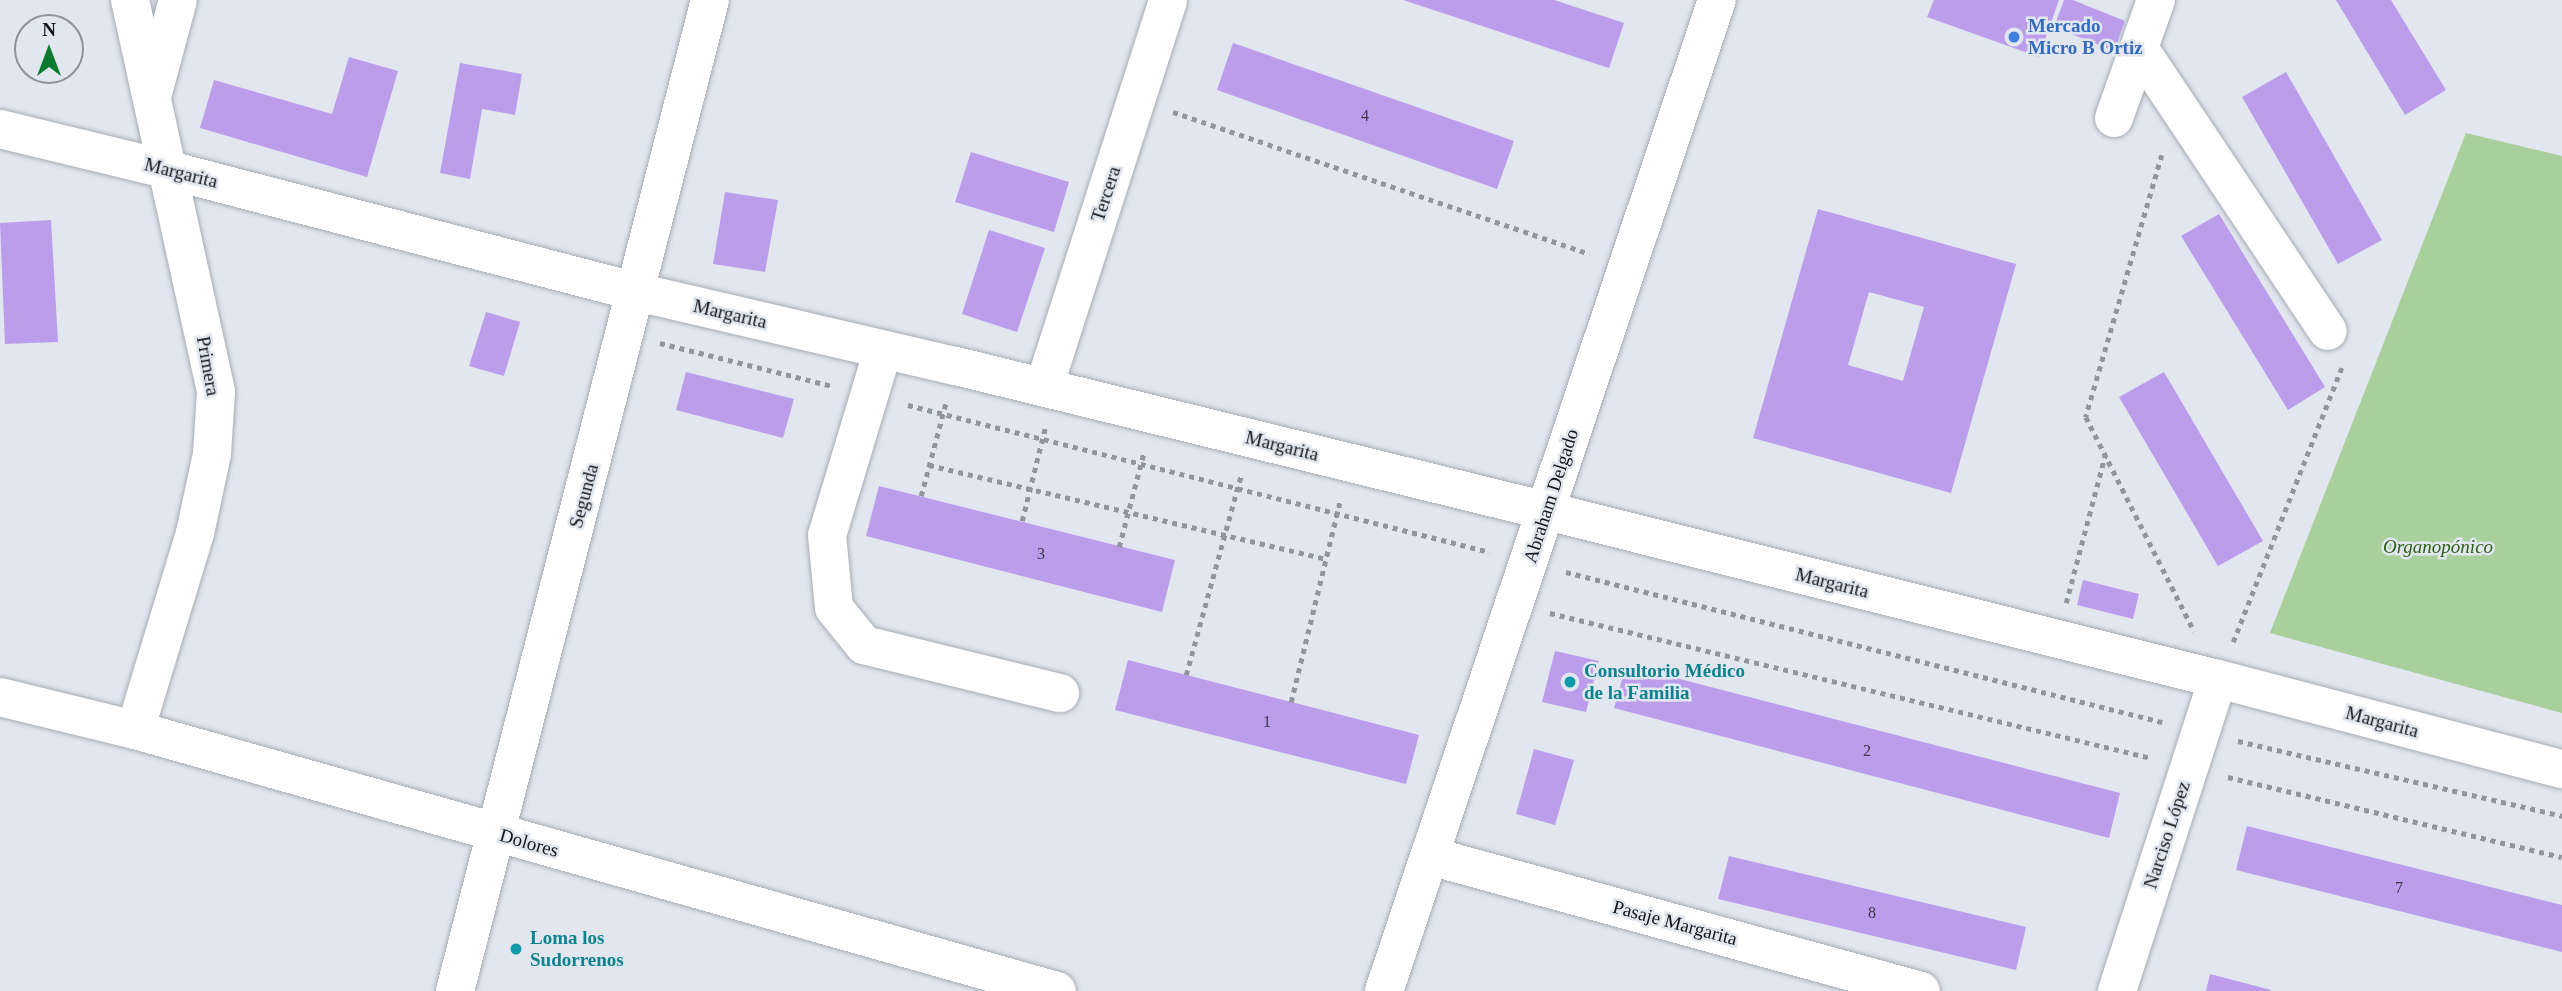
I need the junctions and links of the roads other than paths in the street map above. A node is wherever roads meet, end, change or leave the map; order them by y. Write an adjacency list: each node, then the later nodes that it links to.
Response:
1 (130, 0): 8 (street)
2 (178, 0): 8 (street, Primera)
3 (710, 0): 12 (street, Segunda)
4 (1168, 0): 15 (street, Tercera)
5 (1717, 0): 16 (street, Abraham Delgado)
6 (2156, 0): 7 (street)
7 (2139, 48): 9 (street); 13 (street)
8 (152, 98): 11 (street, Primera)
9 (2114, 118)
10 (0, 129): 11 (street, Margarita)
11 (165, 169): 12 (street, Margarita); 20 (street, Primera)
12 (637, 292): 14 (street, Margarita); 22 (street, Segunda)
13 (2328, 331)
14 (883, 350): 15 (street, Margarita); 18 (street)
15 (1049, 389): 16 (street, Margarita)
16 (1547, 511): 17 (street, Margarita); 23 (street, Abraham Delgado)
17 (2218, 679): 21 (street, Margarita); 28 (street, Narciso López)
18 (1060, 693)
19 (0, 697): 20 (street, Dolores)
20 (135, 730): 22 (street, Dolores)
21 (2562, 769)
22 (496, 834): 24 (street, Segunda); 25 (street, Dolores)
23 (1430, 856): 26 (street, Abraham Delgado); 27 (street, Pasaje Margarita)
24 (454, 991)
25 (1058, 991)
26 (1384, 991)
27 (1921, 991)
28 (2117, 991)

